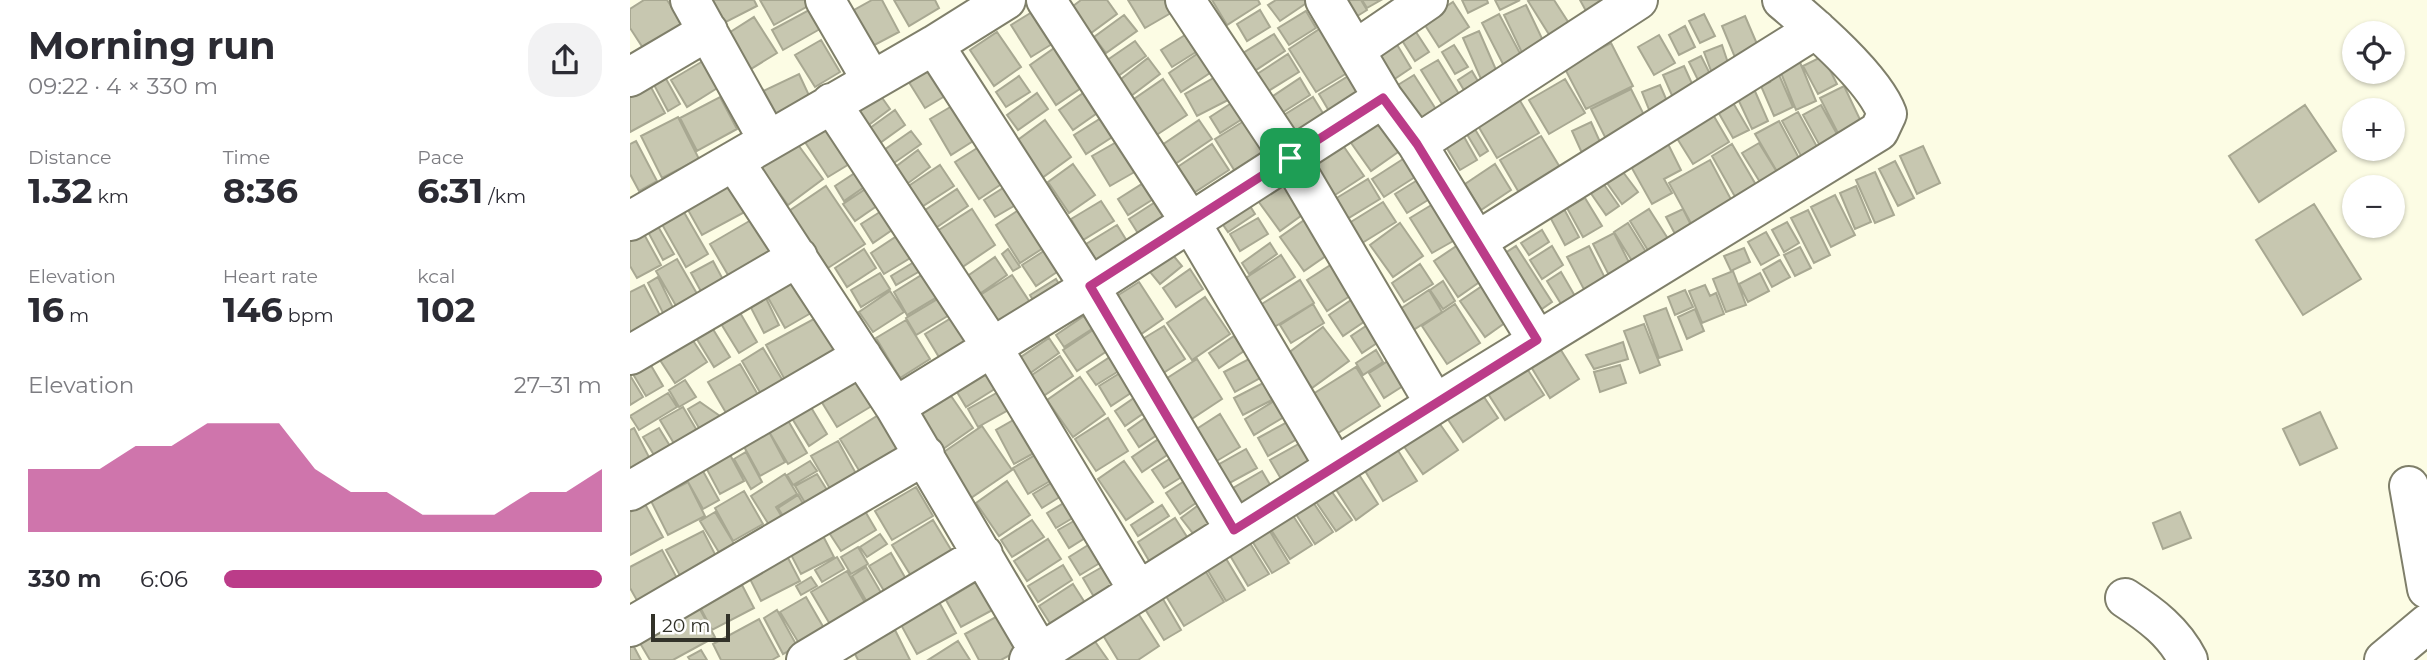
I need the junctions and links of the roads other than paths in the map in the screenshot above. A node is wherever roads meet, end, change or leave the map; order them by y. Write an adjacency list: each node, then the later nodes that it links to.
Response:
1 (825, 0): 14 (street)
2 (1046, 0): 22 (street)
3 (1185, 0): 19 (street)
4 (1325, 0): 12 (street)
5 (1428, 0): 12 (street)
6 (1638, 0): 18 (street)
7 (1782, 0): 10 (street)
8 (984, 5): 11 (street)
9 (699, 16): 13 (street); 17 (street)
10 (1816, 29): 23 (street); 26 (street)
11 (934, 45): 14 (street); 25 (street)
12 (1355, 50): 15 (street)
13 (630, 77)
14 (871, 79): 16 (street)
15 (1383, 98): 18 (street); 19 (street)
16 (831, 103): 17 (street); 27 (street)
17 (768, 140): 20 (street)
18 (1417, 144): 23 (street)
19 (1290, 158): 22 (street); 30 (street)
20 (734, 161): 21 (street); 24 (street)
21 (630, 221)
22 (1191, 222): 25 (street); 33 (street)
23 (1477, 241): 26 (street)
24 (798, 257): 28 (street); 29 (street)
25 (1090, 286): 27 (street); 36 (street)
26 (1537, 340): 30 (street)
27 (992, 347): 31 (street); 39 (street)
28 (630, 355)
29 (862, 356): 31 (street); 35 (street)
30 (1435, 404): 33 (street)
31 (895, 407): 32 (street)
32 (925, 455): 37 (street); 42 (street)
33 (1335, 467): 36 (street)
34 (2409, 486): 38 (street)
35 (630, 491)
36 (1234, 530): 39 (street)
37 (983, 554): 43 (street); 44 (street)
38 (2427, 589)
39 (1138, 590): 43 (street)
40 (2125, 598): 45 (street)
41 (2427, 624): 46 (street)
42 (630, 627)
43 (1038, 658)
44 (806, 660)
45 (2188, 660)
46 (2384, 660)

